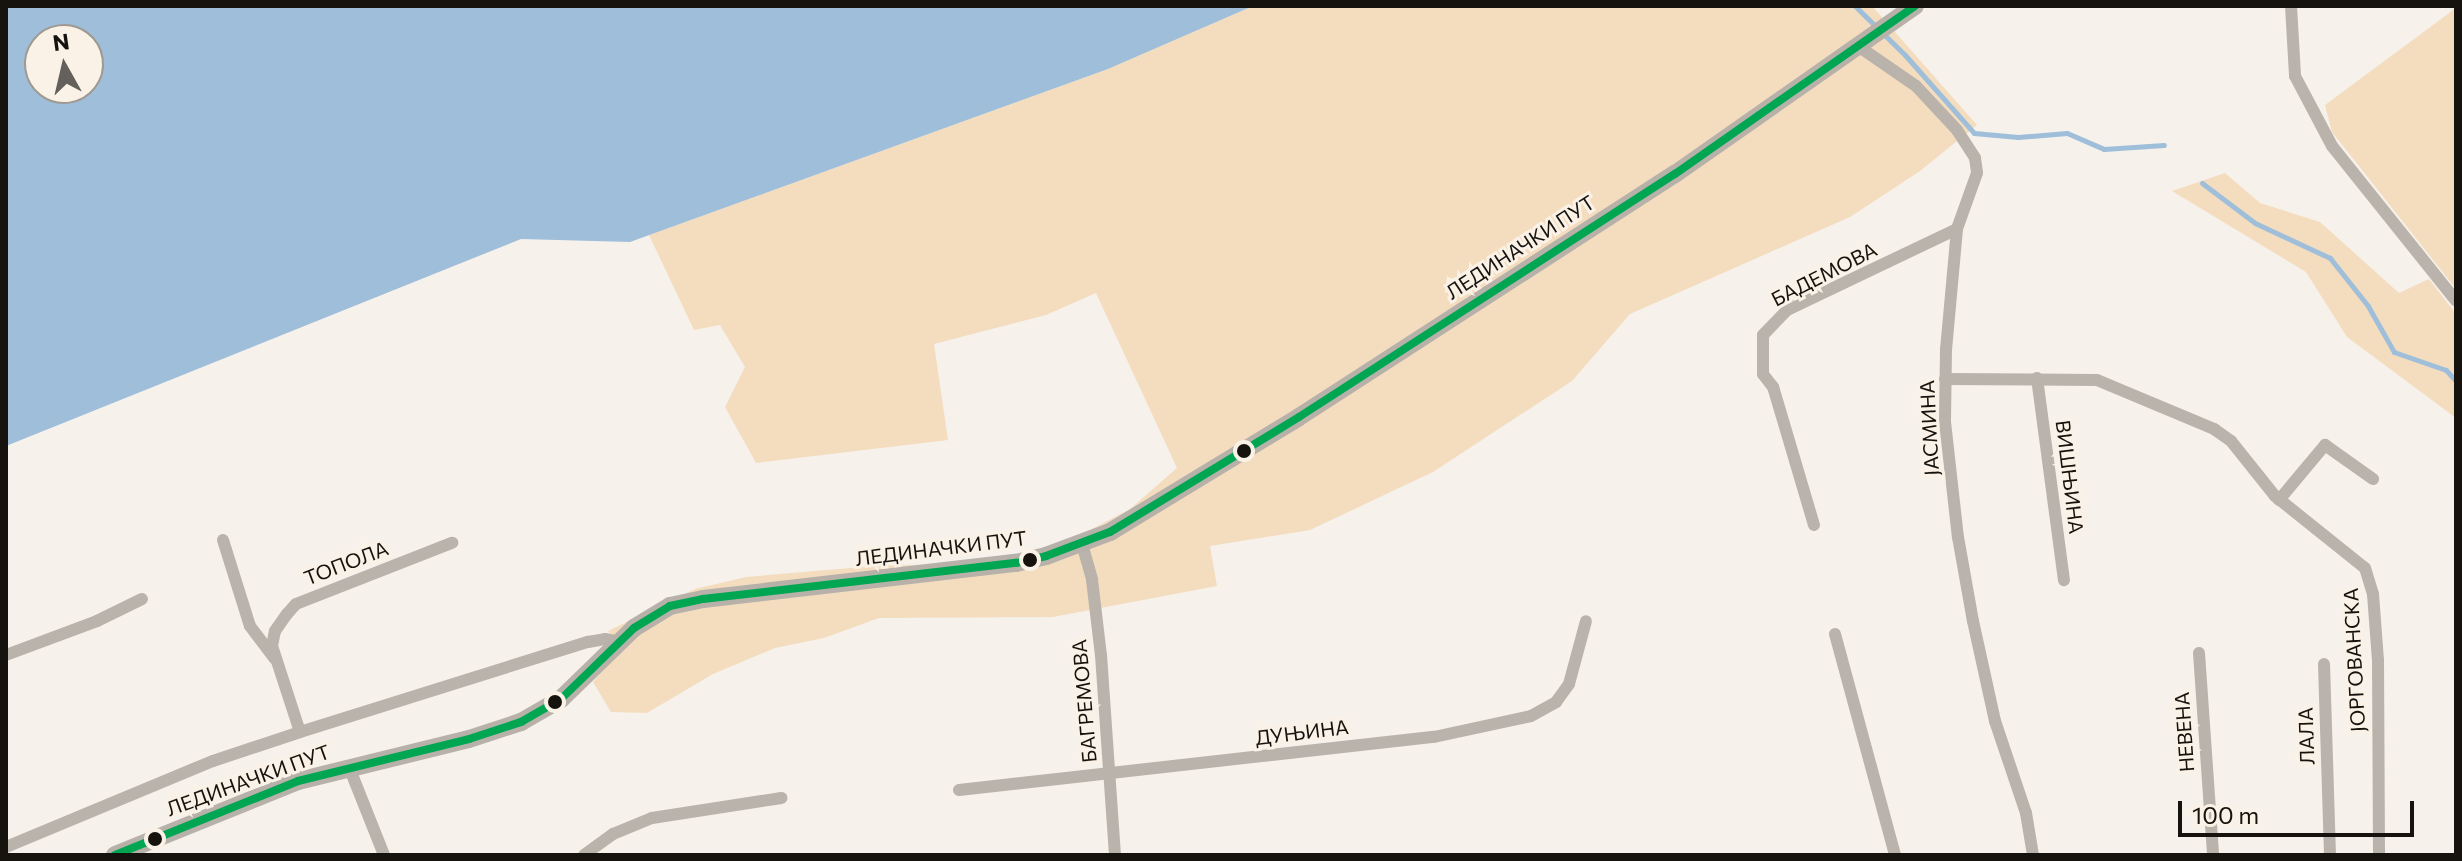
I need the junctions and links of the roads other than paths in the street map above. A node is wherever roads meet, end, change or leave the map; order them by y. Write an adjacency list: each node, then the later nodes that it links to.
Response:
1 (1915, 6): 3 (main road, ЛЕДИНАЧКИ ПУТ)
2 (2291, 6): 5 (street)
3 (1864, 42): 4 (street, ЈАСМИНА); 13 (main road, ЛЕДИНАЧКИ ПУТ)
4 (1957, 229): 7 (street, ЈАСМИНА); 10 (street, БАДЕМОВА)
5 (2456, 301)
6 (2037, 378): 7 (street, ЈОРГОВАНСКА); 9 (street, ЈОРГОВАНСКА); 14 (street, ВИШЊИНА)
7 (1945, 379): 34 (street, ЈАСМИНА)
8 (2373, 479): 9 (street)
9 (2279, 500): 37 (street, ЈОРГОВАНСКА)
10 (1814, 525)
11 (223, 540): 21 (street)
12 (452, 543): 21 (street, ТОПОЛА)
13 (1082, 544): 18 (main road, ЛЕДИНАЧКИ ПУТ); 25 (street, БАГРЕМОВА)
14 (2064, 580)
15 (142, 599): 20 (street)
16 (1586, 621): 25 (street, ДУЊИНА)
17 (1835, 634): 33 (street)
18 (621, 642): 23 (street); 24 (main road, ЛЕДИНАЧКИ ПУТ)
19 (2199, 653): 35 (street, НЕВЕНА)
20 (6, 655)
21 (275, 659): 23 (street, ТОПОЛА)
22 (2324, 664): 36 (street, ЛАЛА)
23 (300, 732): 28 (street)
24 (349, 767): 29 (main road, ЛЕДИНАЧКИ ПУТ); 30 (street)
25 (1110, 774): 26 (street, ДУЊИНА); 32 (street, БАГРЕМОВА)
26 (959, 790)
27 (781, 798): 31 (street)
28 (6, 847)
29 (115, 855)
30 (384, 855)
31 (584, 855)
32 (1115, 855)
33 (1895, 855)
34 (2033, 855)
35 (2213, 855)
36 (2330, 855)
37 (2379, 855)

